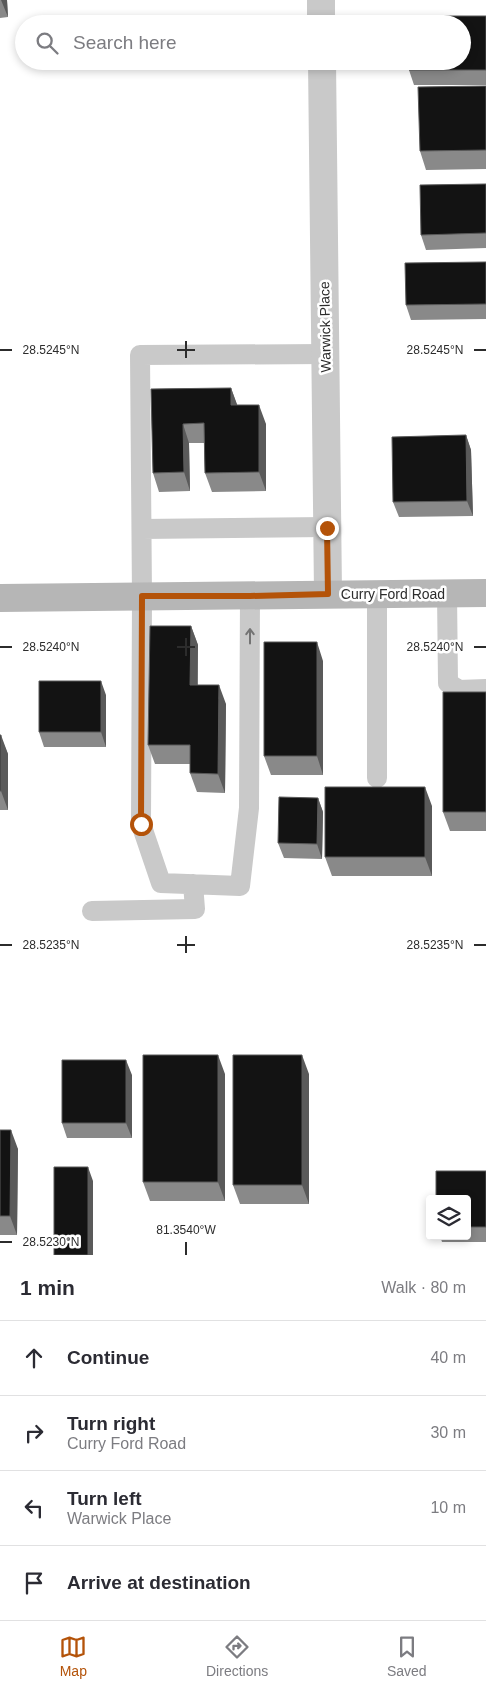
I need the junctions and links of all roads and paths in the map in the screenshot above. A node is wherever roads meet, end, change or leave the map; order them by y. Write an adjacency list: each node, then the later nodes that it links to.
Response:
1 (321, 0): 2 (street)
2 (321, 15)
3 (322, 70): 4 (street, Warwick Place)
4 (325, 354): 5 (street, Warwick Place); 6 (lane)
5 (327, 528): 6 (lane); 8 (street, Warwick Place)
6 (142, 529): 11 (lane)
7 (486, 593): 9 (street, Curry Ford Road)
8 (328, 594): 10 (street, Curry Ford Road); 12 (street, Curry Ford Road)
9 (447, 594): 10 (street, Curry Ford Road); 14 (lane)
10 (376, 595): 15 (lane)
11 (142, 596): 12 (street, Curry Ford Road); 13 (street, Curry Ford Road); 16 (lane)
12 (250, 596): 16 (lane, one-way to 12)
13 (0, 598)
14 (486, 689)
15 (377, 778)
16 (193, 884): 17 (lane)
17 (92, 911)

